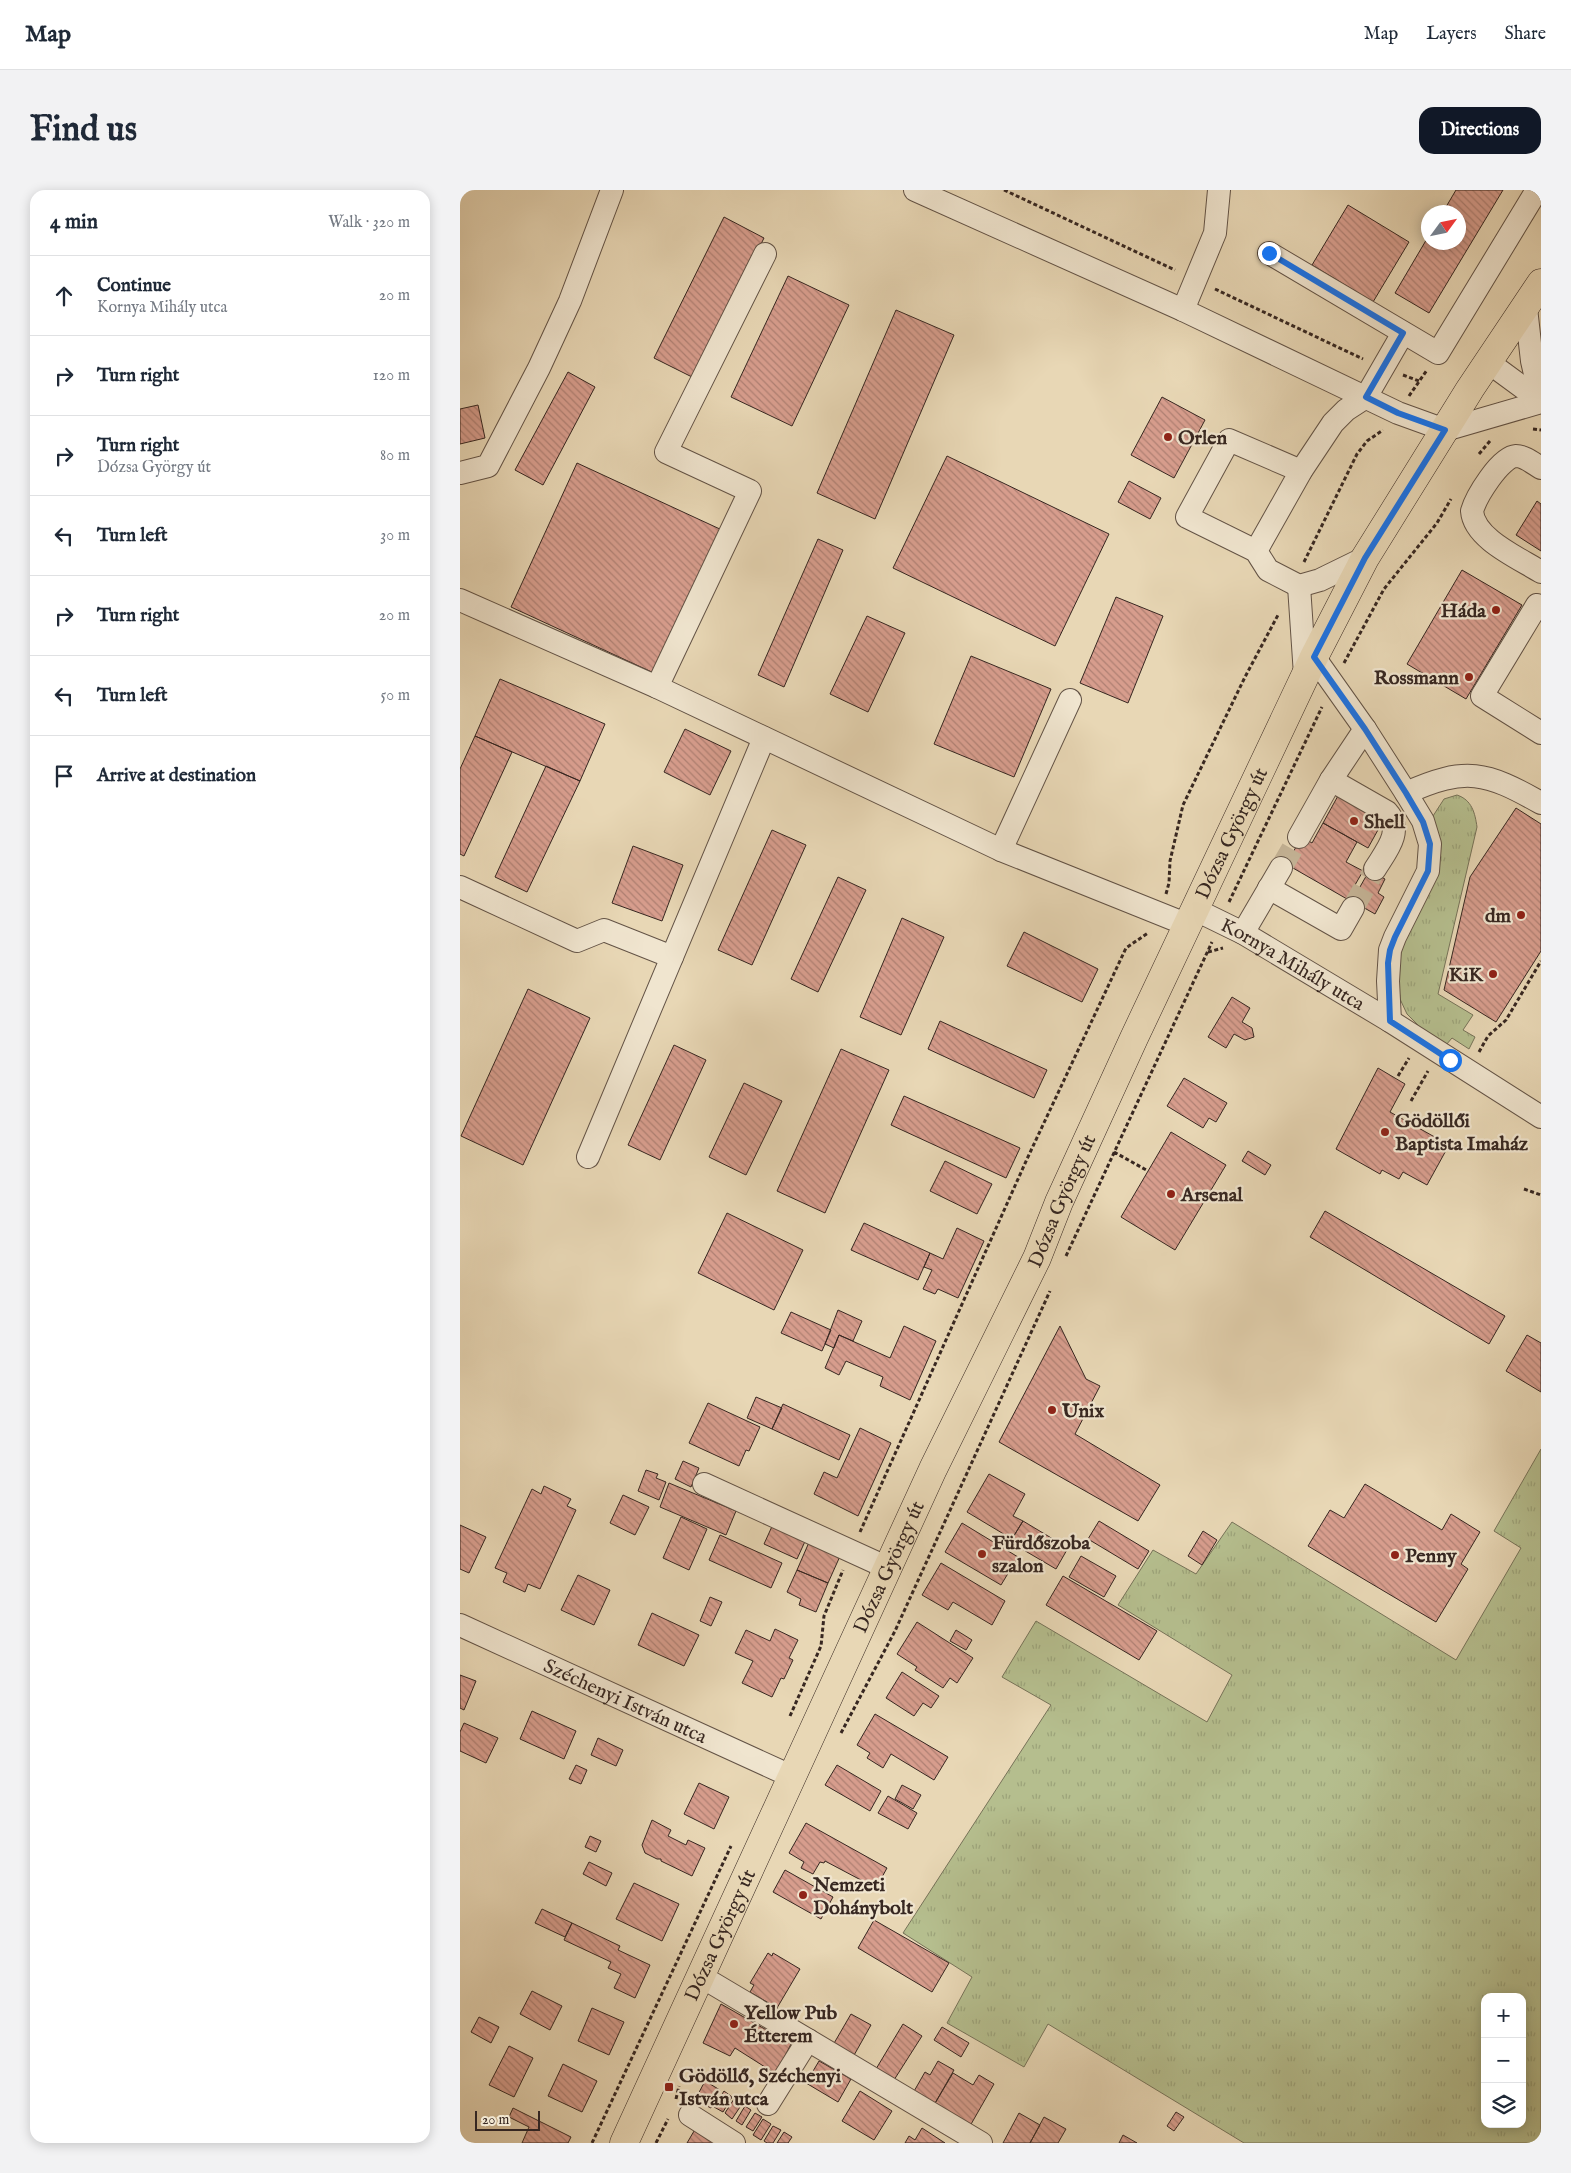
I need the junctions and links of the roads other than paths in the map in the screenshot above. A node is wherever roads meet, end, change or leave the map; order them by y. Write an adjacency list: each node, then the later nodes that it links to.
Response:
1 (612, 190): 18 (street)
2 (915, 190): 5 (street)
3 (1219, 190): 10 (street)
4 (1537, 190): 11 (street)
5 (952, 197): 10 (street)
6 (1269, 253): 11 (street)
7 (765, 254): 26 (street)
8 (1541, 283): 9 (main road, Dózsa György út)
9 (1526, 308): 12 (main road, Dózsa György út); 14 (street)
10 (1183, 310): 13 (street)
11 (1403, 333): 13 (street)
12 (1488, 362): 14 (street); 15 (main road, Dózsa György út)
13 (1366, 397): 15 (street); 17 (street)
14 (1541, 401): 15 (street)
15 (1445, 430): 20 (main road, Dózsa György út)
16 (1532, 463): 21 (street)
17 (1301, 471): 19 (street); 19 (street)
18 (460, 473)
19 (1256, 551): 22 (street)
20 (1365, 558): 22 (street); 25 (main road, Dózsa György út)
21 (1541, 572)
22 (1296, 585): 25 (street)
23 (460, 600): 26 (street, Kornya Mihály utca)
24 (1541, 608): 29 (street)
25 (1310, 666): 28 (street); 41 (main road, Dózsa György út)
26 (657, 687): 30 (street, Kornya Mihály utca)
27 (1070, 700): 35 (street)
28 (1365, 729): 31 (street); 32 (street)
29 (1541, 733)
30 (764, 738): 35 (street, Kornya Mihály utca); 43 (street)
31 (1331, 780): 34 (street); 37 (street)
32 (1406, 793): 33 (street); 44 (street)
33 (1541, 803)
34 (1299, 836)
35 (1001, 850): 41 (street, Kornya Mihály utca)
36 (1281, 868): 39 (street)
37 (1375, 869)
38 (460, 886): 43 (street)
39 (1269, 888): 40 (street); 42 (street)
40 (1353, 908)
41 (1201, 919): 42 (street, Kornya Mihály utca); 48 (main road, Dózsa György út)
42 (1243, 933): 44 (street, Kornya Mihály utca)
43 (672, 957): 46 (street)
44 (1390, 1021): 45 (street, Kornya Mihály utca)
45 (1541, 1117)
46 (588, 1157)
47 (704, 1484): 48 (street)
48 (888, 1568): 50 (main road, Dózsa György út)
49 (460, 1625): 50 (street, Széchenyi István utca)
50 (793, 1778): 51 (main road, Dózsa György út)
51 (702, 1978): 52 (street); 55 (main road, Dózsa György út)
52 (808, 2040): 53 (street); 57 (street)
53 (768, 2104)
54 (678, 2111): 56 (street)
55 (624, 2143)
56 (734, 2143)
57 (981, 2143)

